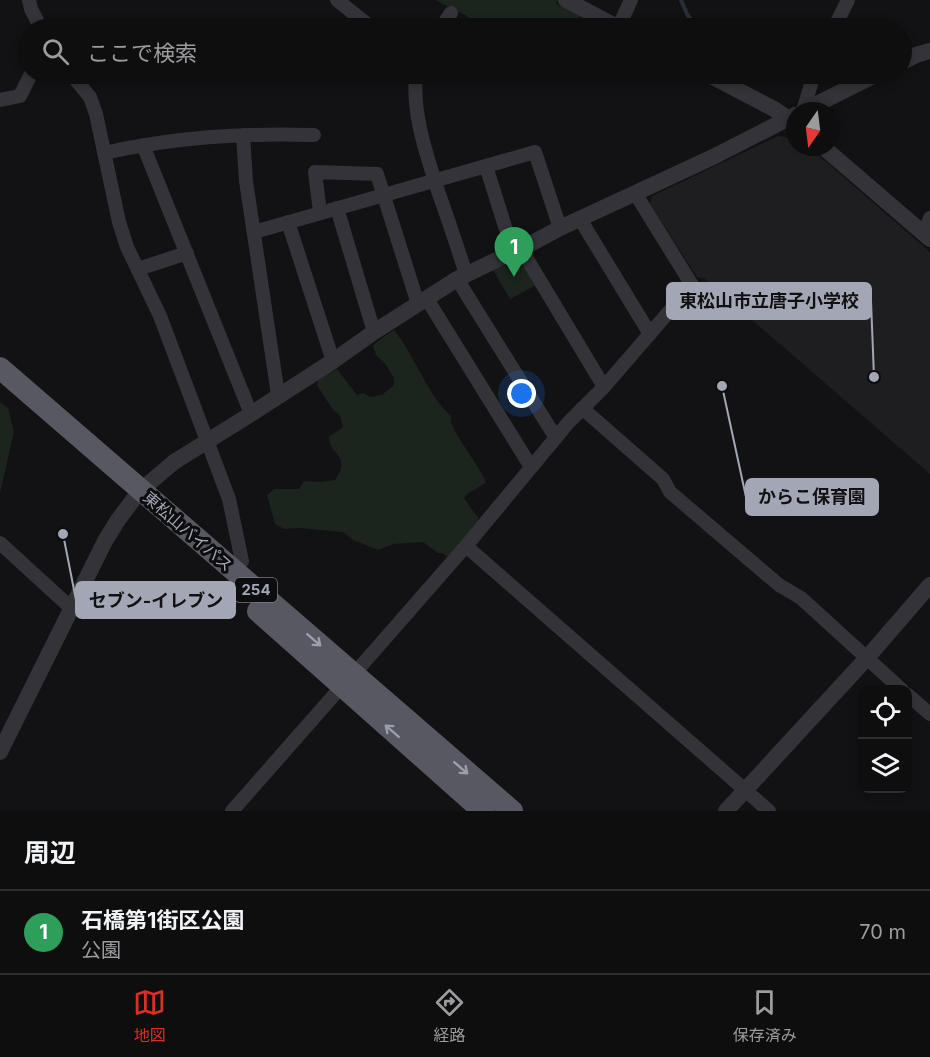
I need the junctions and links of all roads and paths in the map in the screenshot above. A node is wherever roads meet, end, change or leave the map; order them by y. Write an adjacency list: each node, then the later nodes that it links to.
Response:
1 (29, 0): 7 (street)
2 (337, 0): 8 (street)
3 (566, 0): 10 (street)
4 (631, 0): 11 (street)
5 (848, 0): 12 (street)
6 (451, 13): 9 (street)
7 (36, 18)
8 (360, 18)
9 (448, 18)
10 (599, 18)
11 (623, 18)
12 (839, 18)
13 (930, 51): 14 (street)
14 (912, 58)
15 (26, 84): 21 (street)
16 (80, 84): 29 (street)
17 (415, 84): 32 (street)
18 (728, 84): 24 (street)
19 (810, 84): 22 (street)
20 (858, 84): 23 (street)
21 (0, 100)
22 (803, 102)
23 (824, 102)
24 (786, 111)
25 (786, 121): 33 (street)
26 (243, 135): 27 (street); 28 (street); 41 (street)
27 (314, 135)
28 (143, 145): 29 (street); 43 (street)
29 (104, 153): 44 (street)
30 (834, 156): 40 (street)
31 (486, 166): 32 (street); 39 (street); 42 (street)
32 (435, 180): 34 (street); 45 (street)
33 (635, 193): 37 (street); 48 (street)
34 (384, 195): 35 (street); 36 (street); 46 (street)
35 (337, 208): 36 (street); 47 (street)
36 (320, 213): 38 (street)
37 (580, 219): 39 (street); 48 (street)
38 (288, 222): 41 (street); 49 (street)
39 (560, 228): 42 (street)
40 (928, 231)
41 (254, 232): 53 (street)
42 (517, 251): 45 (street); 52 (street)
43 (187, 253): 44 (street); 55 (street)
44 (138, 268): 57 (street)
45 (462, 277): 46 (street); 56 (street)
46 (422, 302): 47 (street); 58 (street)
47 (374, 332): 49 (street)
48 (650, 334): 52 (street)
49 (333, 361): 53 (street)
50 (0, 368): 59 (highway, 東松山バイパス / 254)
51 (0, 386): 59 (highway, 東松山バイパス / 254)
52 (604, 387): 54 (street)
53 (278, 395): 55 (street)
54 (582, 408): 56 (street); 65 (street)
55 (250, 414): 57 (street)
56 (556, 438): 58 (street)
57 (207, 442): 59 (street); 62 (street)
58 (531, 467): 61 (street)
59 (137, 495): 62 (highway, 東松山バイパス / 254); 64 (street); 66 (highway, 東松山バイパス / 254)
60 (0, 543): 64 (street)
61 (465, 546): 66 (street); 71 (street)
62 (233, 570): 66 (highway, 東松山バイパス / 254, one-way to 66)
63 (930, 585): 65 (street)
64 (71, 608): 70 (street)
65 (866, 659): 67 (street); 71 (street)
66 (348, 680): 72 (street); 73 (highway, 東松山バイパス / 254, one-way to 66); 74 (highway, 東松山バイパス / 254, one-way to 74)
67 (896, 685)
68 (912, 698): 69 (street)
69 (930, 714)
70 (0, 752)
71 (745, 790): 75 (street); 76 (street)
72 (232, 811)
73 (483, 811)
74 (512, 811)
75 (726, 811)
76 (769, 811)

